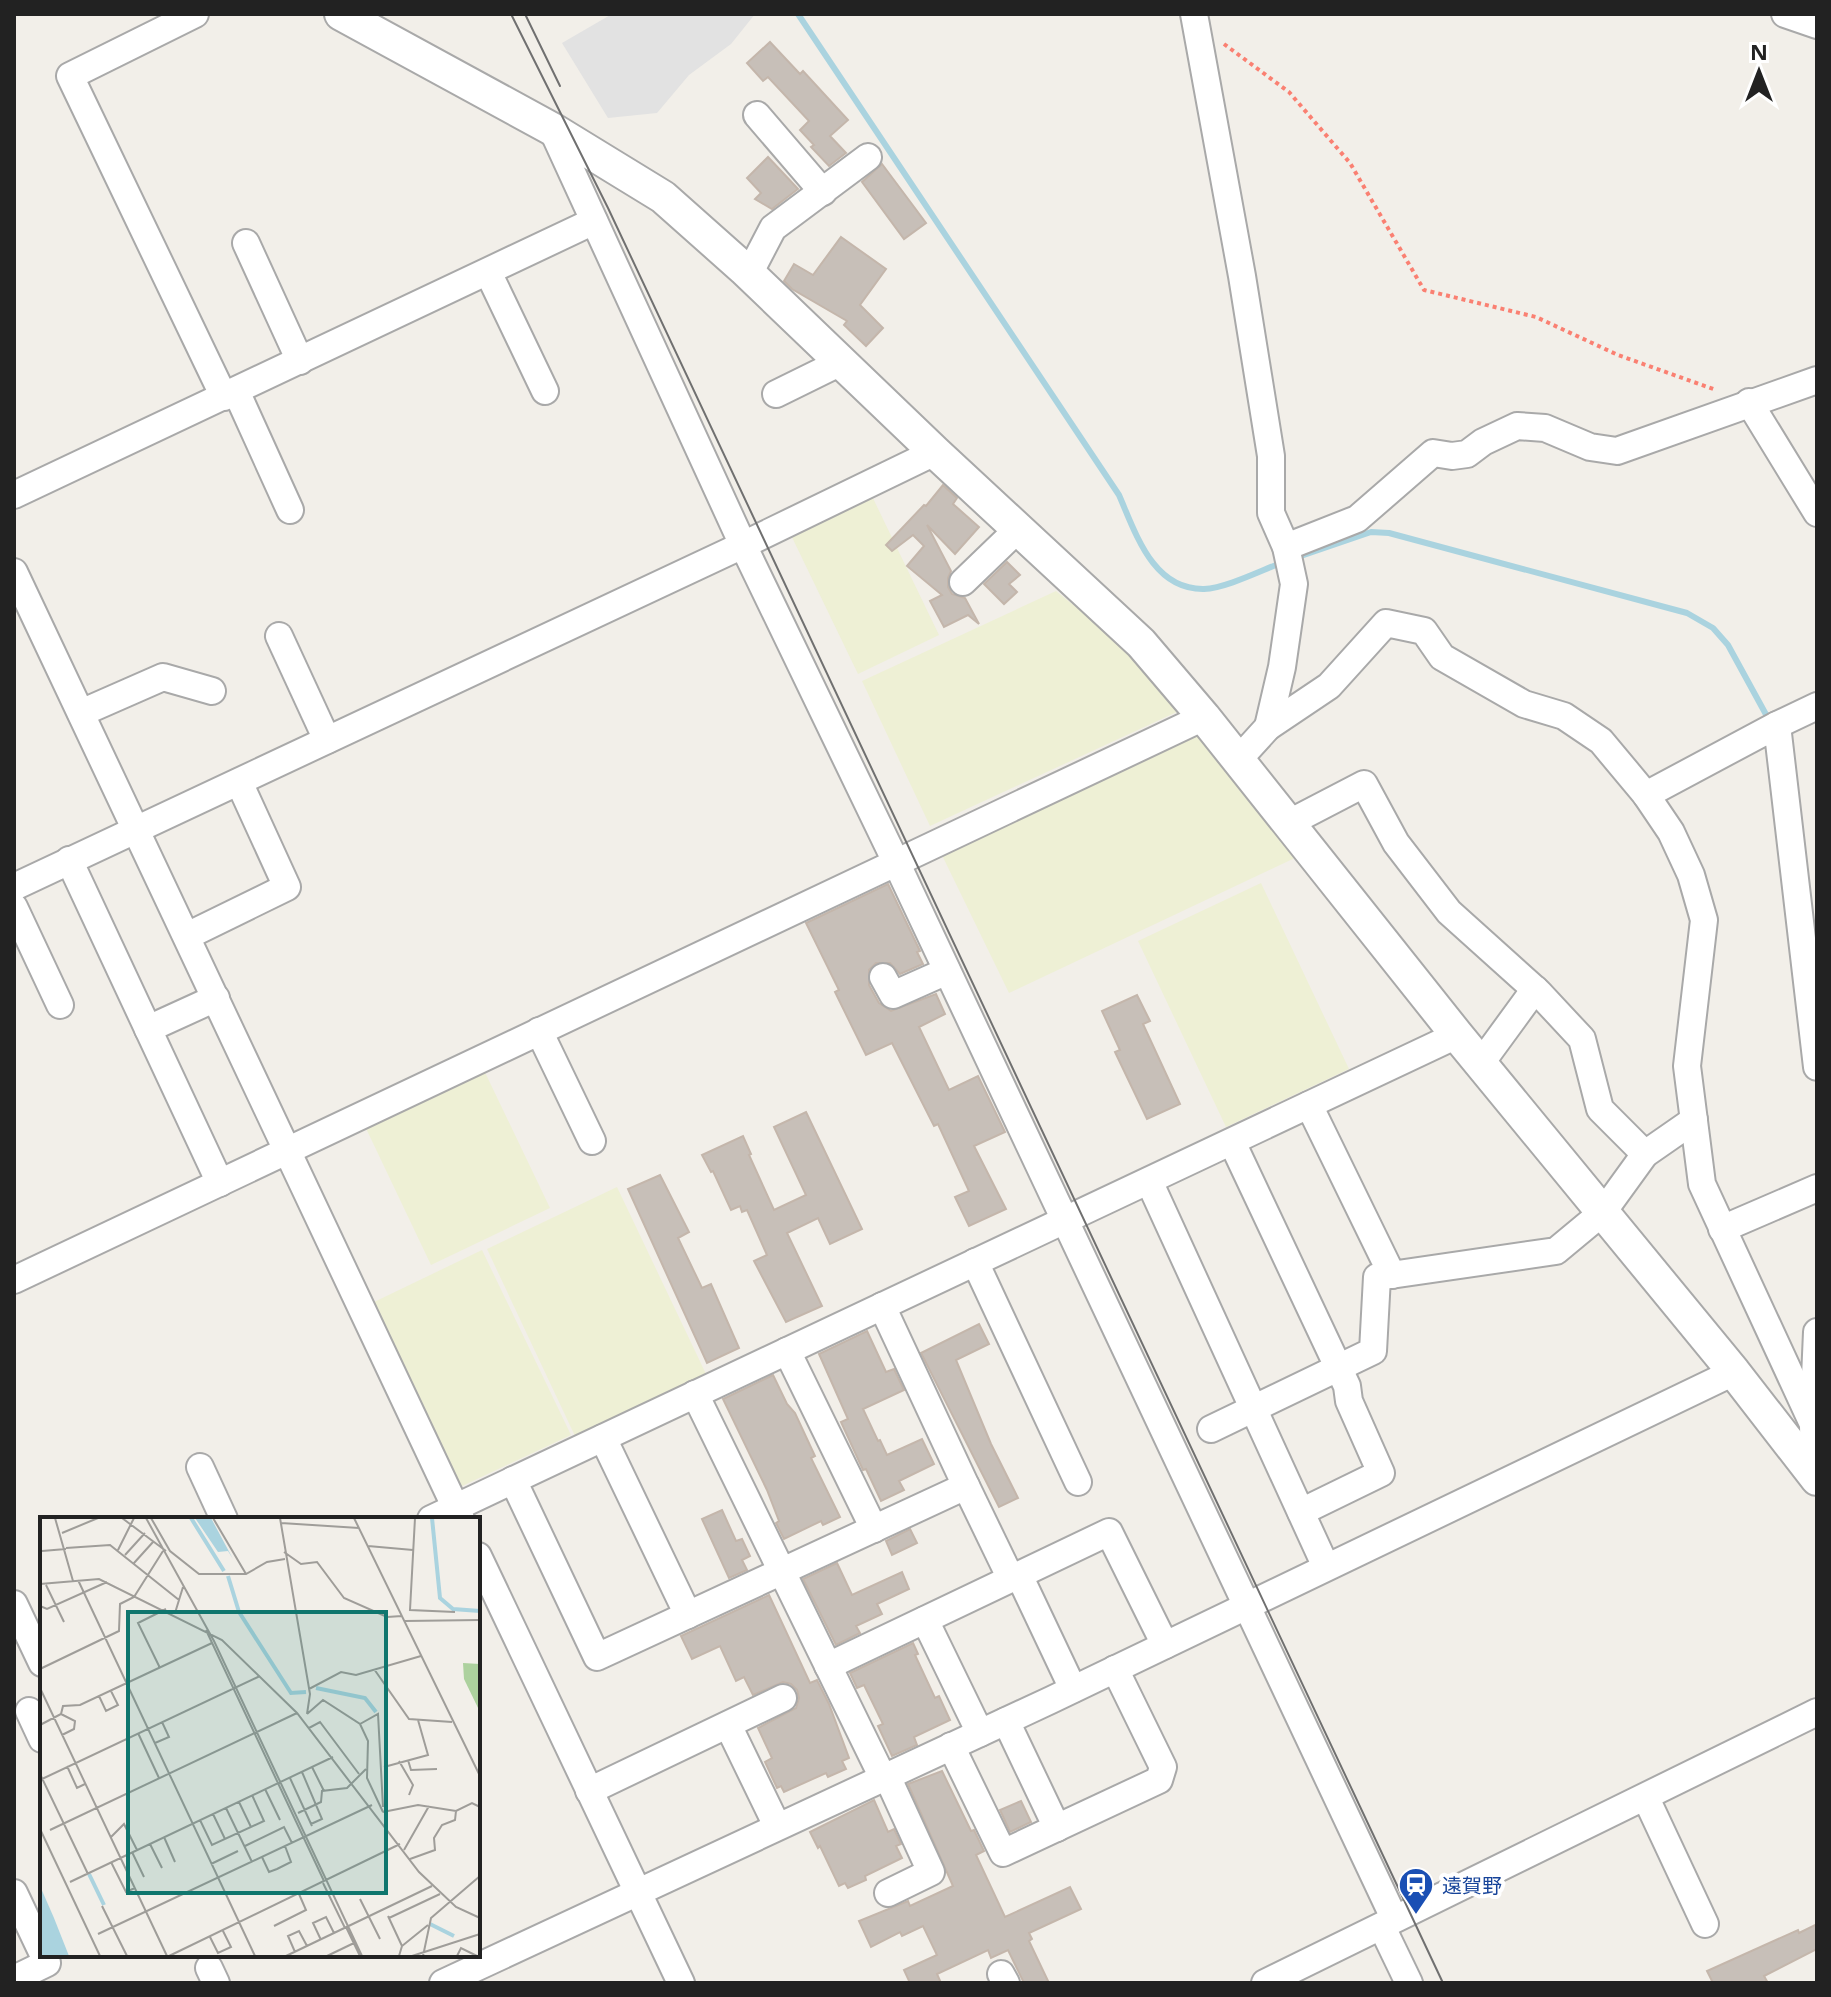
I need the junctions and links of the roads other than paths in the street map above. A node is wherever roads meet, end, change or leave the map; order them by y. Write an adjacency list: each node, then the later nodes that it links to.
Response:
1 (195, 14): 18 (street)
2 (341, 14): 7 (street)
3 (1785, 14): 5 (street)
4 (1195, 19): 27 (street)
5 (1817, 25)
6 (757, 115): 9 (street)
7 (552, 129): 10 (street); 13 (street)
8 (868, 157): 9 (street)
9 (823, 192): 13 (street)
10 (594, 221): 12 (street); 26 (street)
11 (246, 243): 14 (street)
12 (488, 272): 14 (street); 17 (street)
13 (749, 274): 15 (street)
14 (300, 361): 18 (street)
15 (841, 362): 19 (street); 21 (street)
16 (1817, 380): 20 (street)
17 (545, 391)
18 (230, 394): 22 (street); 23 (street)
19 (776, 394)
20 (1749, 402): 24 (street); 27 (street)
21 (935, 452): 25 (street); 26 (street)
22 (14, 495)
23 (290, 510)
24 (1817, 513)
25 (1018, 529): 29 (street); 34 (street)
26 (743, 545): 37 (street); 44 (street)
27 (1288, 554): 36 (street)
28 (14, 572): 33 (street)
29 (963, 582)
30 (279, 636): 37 (street)
31 (212, 691): 33 (street)
32 (1817, 706): 35 (street)
33 (81, 713): 42 (street)
34 (1204, 717): 38 (street); 44 (street)
35 (1777, 725): 40 (street); 57 (street)
36 (1268, 727): 38 (street); 40 (street)
37 (327, 740): 39 (street)
38 (1238, 760): 41 (street)
39 (239, 782): 42 (street); 47 (street)
40 (1646, 795): 59 (street)
41 (1289, 823): 50 (street); 55 (street)
42 (137, 830): 43 (street); 47 (street)
43 (69, 860): 45 (street); 53 (street)
44 (896, 862): 48 (street); 54 (street)
45 (14, 887)
46 (14, 907): 52 (street)
47 (187, 936): 51 (street)
48 (947, 971): 49 (street); 68 (street)
49 (883, 977)
50 (1535, 989): 56 (street); 63 (street)
51 (216, 998): 53 (street); 62 (street)
52 (60, 1005)
53 (148, 1029): 65 (street)
54 (539, 1031): 60 (street); 62 (street)
55 (1457, 1035): 56 (street); 58 (street)
56 (1481, 1063): 67 (street)
57 (1817, 1067)
58 (1309, 1105): 61 (street); 71 (street)
59 (1694, 1120): 63 (street); 69 (street)
60 (592, 1141)
61 (1232, 1142): 64 (street); 76 (street)
62 (287, 1151): 65 (street); 89 (street)
63 (1645, 1154): 67 (street)
64 (1149, 1181): 68 (street); 79 (street)
65 (220, 1183): 72 (street)
66 (1817, 1188): 69 (street)
67 (1603, 1212): 71 (street); 77 (street)
68 (1065, 1220): 70 (street); 97 (street)
69 (1722, 1229): 80 (street)
70 (975, 1262): 73 (street); 86 (street)
71 (1392, 1275): 76 (street)
72 (14, 1280)
73 (882, 1306): 75 (street); 87 (street)
74 (1817, 1332): 80 (street)
75 (787, 1351): 78 (street); 91 (street)
76 (1339, 1368): 79 (street); 88 (street)
77 (1734, 1372): 84 (street); 93 (street)
78 (695, 1394): 82 (street); 94 (street)
79 (1253, 1409): 81 (street); 88 (street)
80 (1815, 1424): 84 (street)
81 (1211, 1429)
82 (603, 1438): 85 (street); 98 (street)
83 (200, 1467): 90 (street)
84 (1815, 1476)
85 (513, 1480): 89 (street); 98 (street)
86 (1078, 1482)
87 (966, 1486): 91 (street); 95 (street)
88 (1301, 1512): 93 (street)
89 (458, 1513)
90 (223, 1517)
91 (874, 1529): 94 (street)
92 (480, 1560): 114 (street)
93 (1326, 1567): 97 (street)
94 (781, 1572): 98 (street); 102 (street)
95 (1015, 1577): 99 (street); 100 (street); 104 (street)
96 (14, 1604): 101 (street)
97 (1245, 1606): 100 (street); 121 (street)
98 (688, 1615)
99 (925, 1620): 102 (street); 110 (street)
100 (1165, 1645): 103 (street)
101 (40, 1659)
102 (828, 1666): 113 (street)
103 (1115, 1669): 104 (street); 117 (street)
104 (1073, 1689): 108 (street)
105 (783, 1698): 109 (street)
106 (28, 1711): 111 (street)
107 (1817, 1712): 115 (street)
108 (1006, 1721): 110 (street); 117 (street)
109 (728, 1725): 114 (street); 116 (street)
110 (980, 1733): 112 (street)
111 (40, 1735)
112 (951, 1746): 113 (street); 117 (street)
113 (885, 1777): 116 (street); 120 (street)
114 (589, 1791): 118 (street)
115 (1646, 1798): 121 (street); 123 (street)
116 (777, 1826): 118 (street)
117 (1057, 1828)
118 (637, 1891): 125 (street); 126 (street)
119 (14, 1893): 122 (street)
120 (888, 1893)
121 (1388, 1923): 127 (street); 128 (street)
122 (36, 1924): 124 (street)
123 (1705, 1924)
124 (40, 1967)
125 (460, 1979)
126 (681, 1983)
127 (1265, 1983)
128 (1409, 1983)

